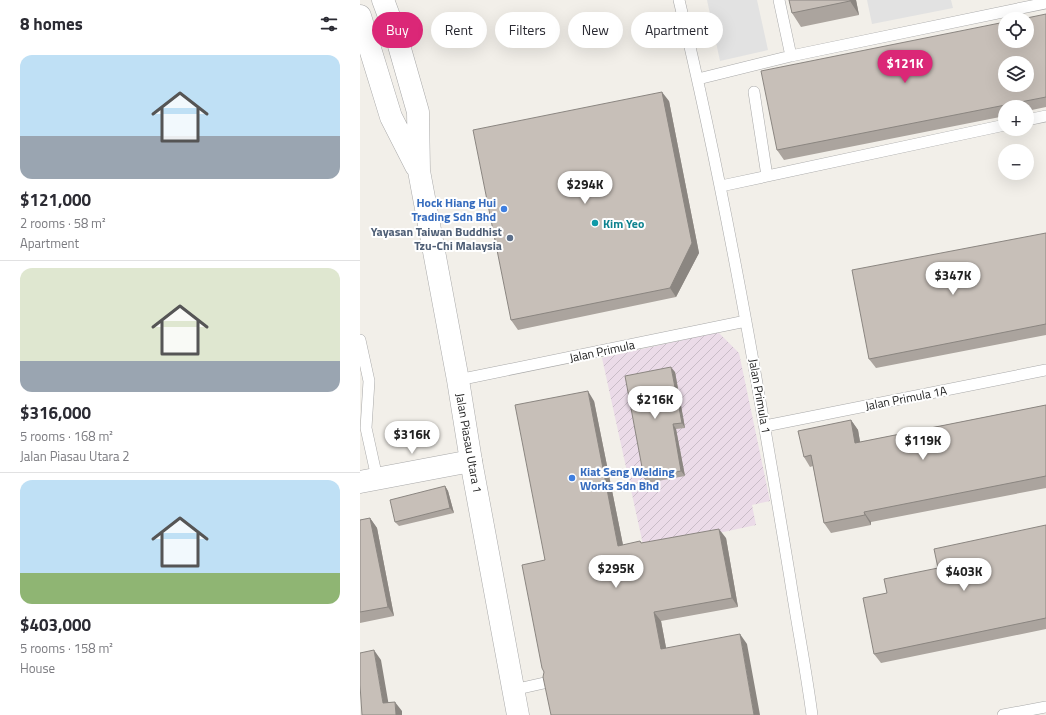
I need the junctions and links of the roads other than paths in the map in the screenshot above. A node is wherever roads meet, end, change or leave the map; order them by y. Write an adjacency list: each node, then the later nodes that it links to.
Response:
1 (383, 0): 12 (street, Jalan Piasau Utara 1)
2 (679, 0): 7 (lane, Jalan Primula 1)
3 (780, 0): 6 (lane)
4 (1046, 3): 6 (lane)
5 (360, 16): 12 (street, Jalan Piasau Utara 1)
6 (790, 56): 7 (lane)
7 (698, 79): 14 (lane, Jalan Primula 1)
8 (754, 92): 13 (lane)
9 (1046, 116): 10 (lane)
10 (1034, 119)
11 (998, 126): 13 (lane)
12 (419, 171): 18 (street, Jalan Piasau Utara 1)
13 (767, 176): 14 (lane)
14 (721, 186): 15 (lane, Jalan Primula 1)
15 (746, 321): 18 (lane, Jalan Primula); 19 (lane, Jalan Primula 1)
16 (360, 340): 20 (lane)
17 (1046, 370): 19 (lane, Jalan Primula 1A)
18 (458, 380): 21 (street, Jalan Piasau Utara 1)
19 (765, 426): 27 (lane, Jalan Primula 1)
20 (363, 429): 22 (lane)
21 (471, 461): 22 (street); 24 (street, Jalan Piasau Utara 1)
22 (369, 480)
23 (544, 683): 24 (lane)
24 (513, 690): 26 (street, Jalan Piasau Utara 1)
25 (1046, 707): 28 (lane)
26 (518, 715)
27 (812, 715)
28 (1003, 715)

